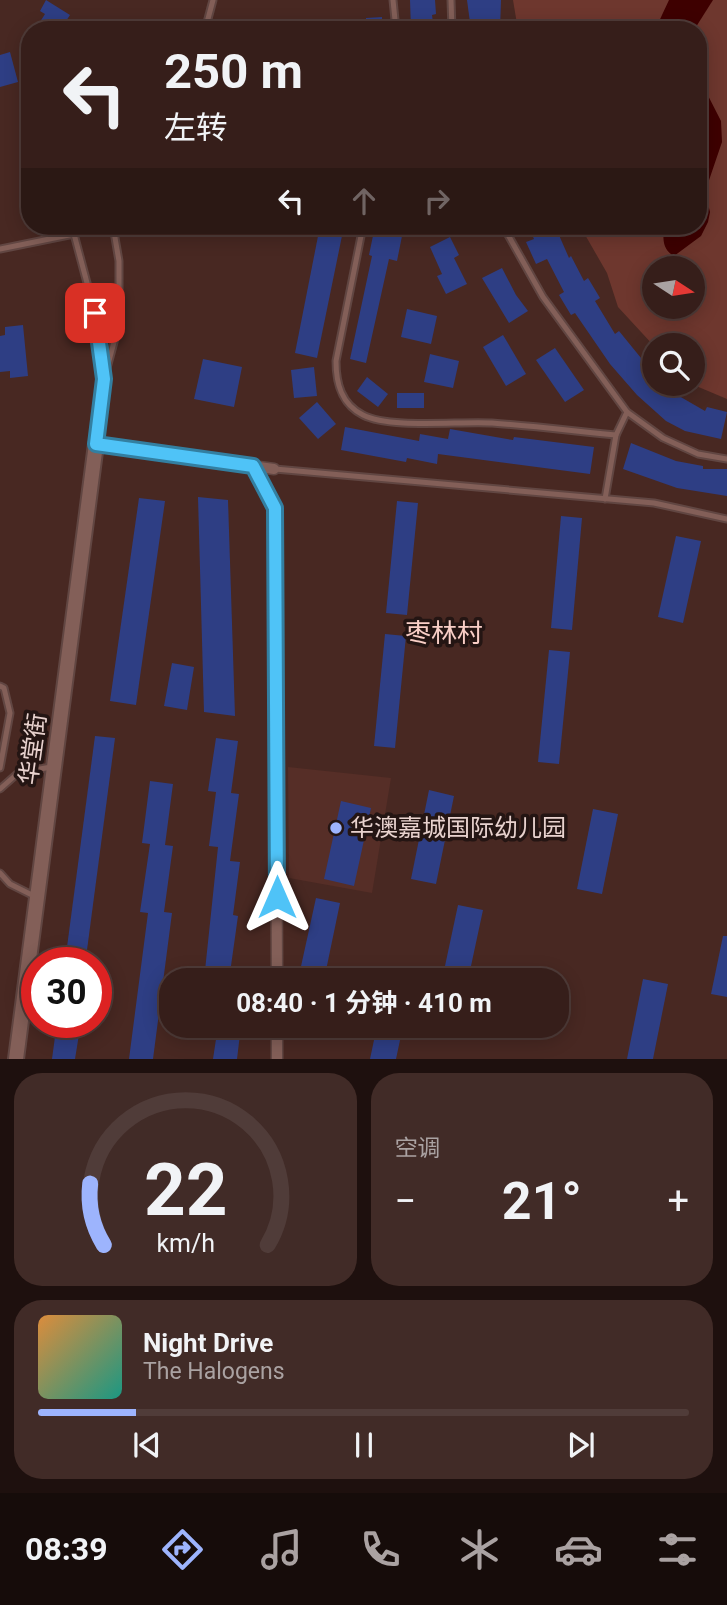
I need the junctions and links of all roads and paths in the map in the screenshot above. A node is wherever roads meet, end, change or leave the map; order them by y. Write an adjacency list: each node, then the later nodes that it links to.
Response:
1 (213, 0): 4 (lane)
2 (393, 0): 5 (lane)
3 (451, 0): 6 (lane)
4 (207, 21)
5 (395, 21)
6 (452, 21)
7 (69, 235): 12 (lane)
8 (74, 235): 13 (lane)
9 (115, 235): 13 (lane)
10 (361, 235): 15 (lane)
11 (508, 235): 14 (lane)
12 (0, 249)
13 (104, 379): 16 (lane)
14 (627, 412): 15 (lane); 17 (lane)
15 (615, 435): 20 (lane)
16 (96, 444): 18 (street); 23 (street, 华堂街)
17 (727, 459)
18 (253, 466): 19 (street); 28 (street)
19 (274, 469): 20 (lane)
20 (604, 499): 21 (lane)
21 (727, 519)
22 (0, 686): 24 (lane)
23 (54, 766): 25 (lane); 27 (street, 华堂街)
24 (0, 768)
25 (0, 789)
26 (0, 873): 27 (lane)
27 (37, 898): 30 (street, 华堂街)
28 (277, 968)
29 (277, 1038): 31 (street)
30 (16, 1059)
31 (277, 1059)

